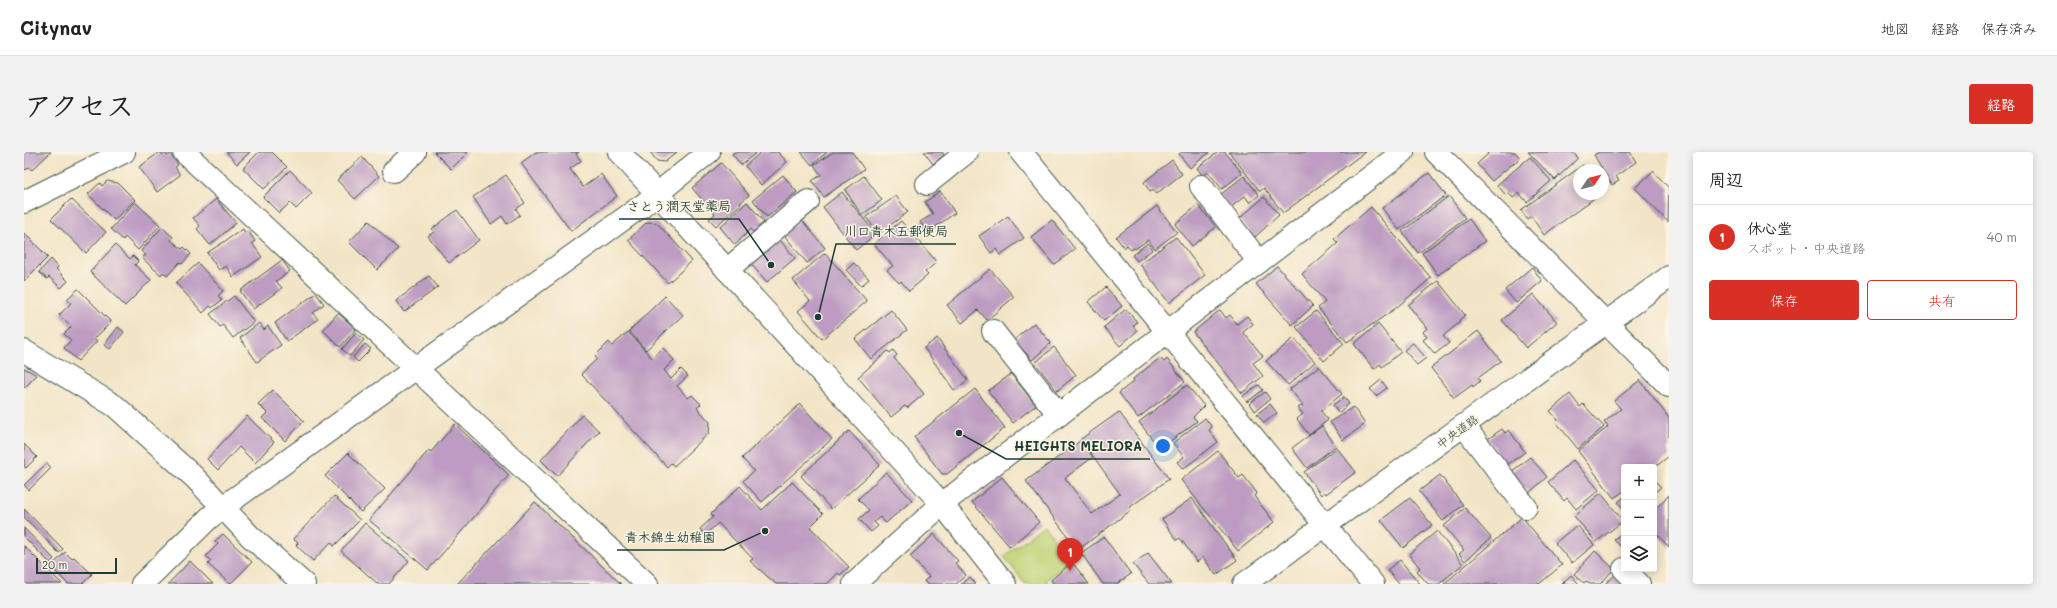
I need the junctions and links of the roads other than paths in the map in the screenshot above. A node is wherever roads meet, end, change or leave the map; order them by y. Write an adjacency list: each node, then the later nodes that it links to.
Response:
1 (124, 152): 15 (street)
2 (184, 152): 23 (street)
3 (415, 152): 10 (street)
4 (619, 152): 13 (street)
5 (709, 152): 13 (street)
6 (967, 152): 11 (street)
7 (1021, 152): 21 (street)
8 (1403, 152): 16 (street)
9 (1436, 152): 19 (street)
10 (394, 171)
11 (927, 184)
12 (1201, 186): 16 (street)
13 (657, 194): 17 (street); 23 (street)
14 (808, 201): 17 (street)
15 (24, 202)
16 (1259, 262): 21 (street)
17 (727, 270): 27 (street)
18 (1669, 277): 19 (street, 中央道路)
19 (1608, 322): 24 (street); 26 (street, 中央道路)
20 (993, 330): 25 (street)
21 (1166, 332): 25 (street); 30 (street)
22 (24, 351): 28 (street)
23 (415, 367): 28 (street); 34 (street)
24 (1669, 386)
25 (1059, 414): 27 (street)
26 (1464, 426): 29 (street); 30 (street, 中央道路)
27 (942, 504): 35 (street); 36 (street)
28 (223, 507): 32 (street); 33 (street)
29 (1526, 507)
30 (1324, 526): 37 (street, 中央道路); 38 (street)
31 (1627, 572): 39 (street)
32 (142, 584)
33 (304, 584)
34 (647, 584)
35 (854, 584)
36 (1005, 584)
37 (1244, 584)
38 (1373, 584)
39 (1639, 584)

